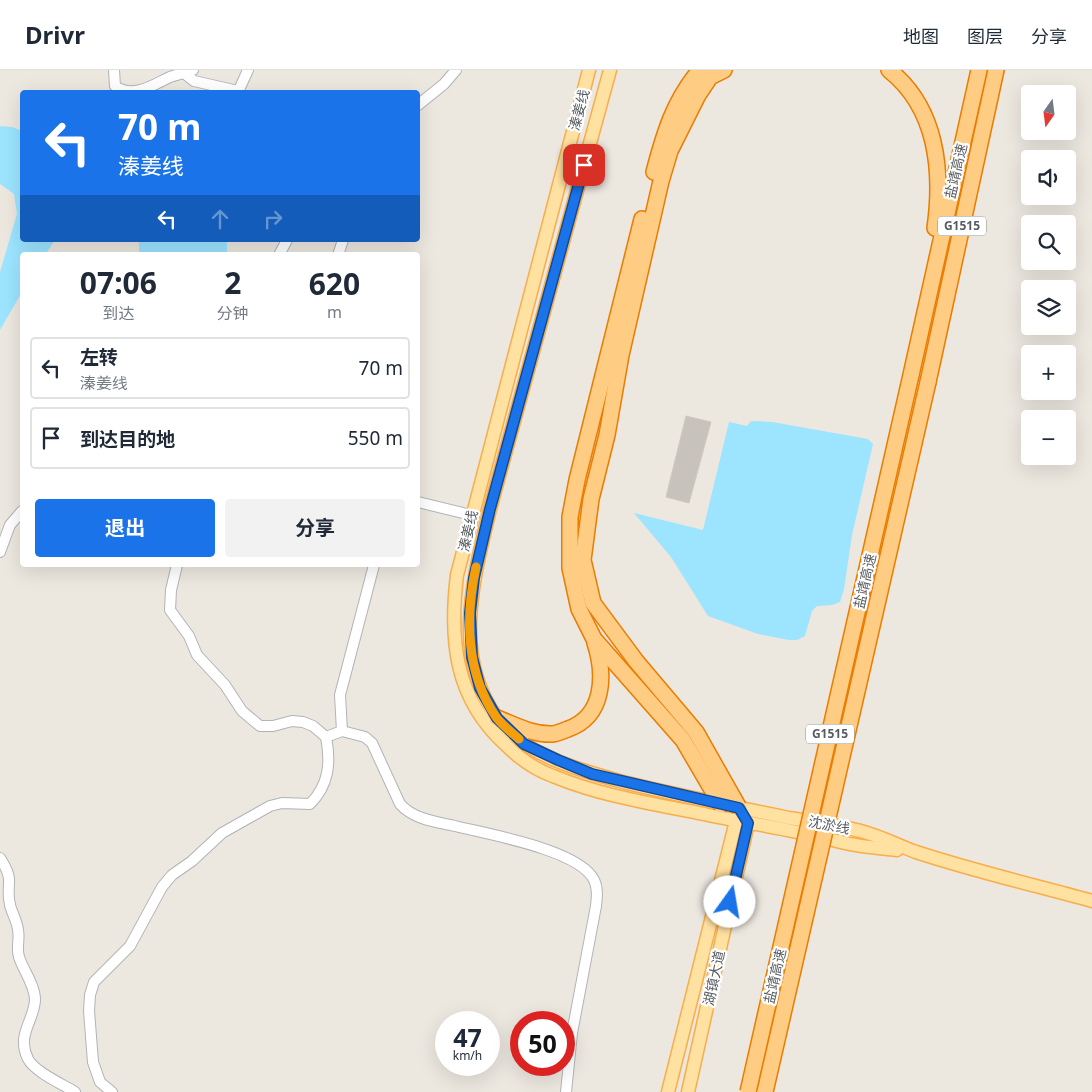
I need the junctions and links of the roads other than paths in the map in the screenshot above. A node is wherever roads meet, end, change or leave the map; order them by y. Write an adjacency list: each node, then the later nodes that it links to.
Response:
1 (114, 70): 13 (lane)
2 (248, 70): 16 (lane)
3 (456, 70): 17 (lane)
4 (590, 70): 22 (main road, 溱姜线)
5 (610, 70): 27 (main road, 溱姜线)
6 (724, 70): 12 (highway)
7 (889, 70): 19 (highway)
8 (979, 70): 19 (highway, 盐靖高速 / G1515)
9 (996, 70): 18 (highway, 盐靖高速 / G1515)
10 (1004, 70): 18 (highway)
11 (189, 72): 14 (lane); 15 (lane)
12 (708, 72): 26 (highway); 31 (highway)
13 (125, 90)
14 (133, 90)
15 (230, 90)
16 (239, 90)
17 (420, 103)
18 (986, 110): 41 (highway, 盐靖高速 / G1515, bridge)
19 (925, 309): 40 (highway, 盐靖高速 / G1515, bridge)
20 (420, 502): 22 (lane)
21 (20, 513): 23 (lane)
22 (471, 515): 31 (main road, 溱姜线)
23 (0, 552)
24 (177, 567): 29 (lane)
25 (373, 567): 28 (lane)
26 (594, 639): 27 (highway); 30 (highway)
27 (497, 718): 30 (main road, 溱姜线)
28 (342, 730): 29 (lane); 37 (lane)
29 (326, 737): 36 (lane)
30 (721, 805): 31 (main road, 溱姜线)
31 (741, 817): 32 (main road, 沈淤线); 32 (main road, 沈淤线); 38 (main road, 湖镇大道); 39 (main road, 湖镇大道)
32 (916, 852): 34 (main road, 沈淤线)
33 (0, 858): 35 (lane)
34 (1092, 901)
35 (75, 1092)
36 (112, 1092)
37 (566, 1092)
38 (668, 1092)
39 (688, 1092)
40 (748, 1092)
41 (765, 1092)

